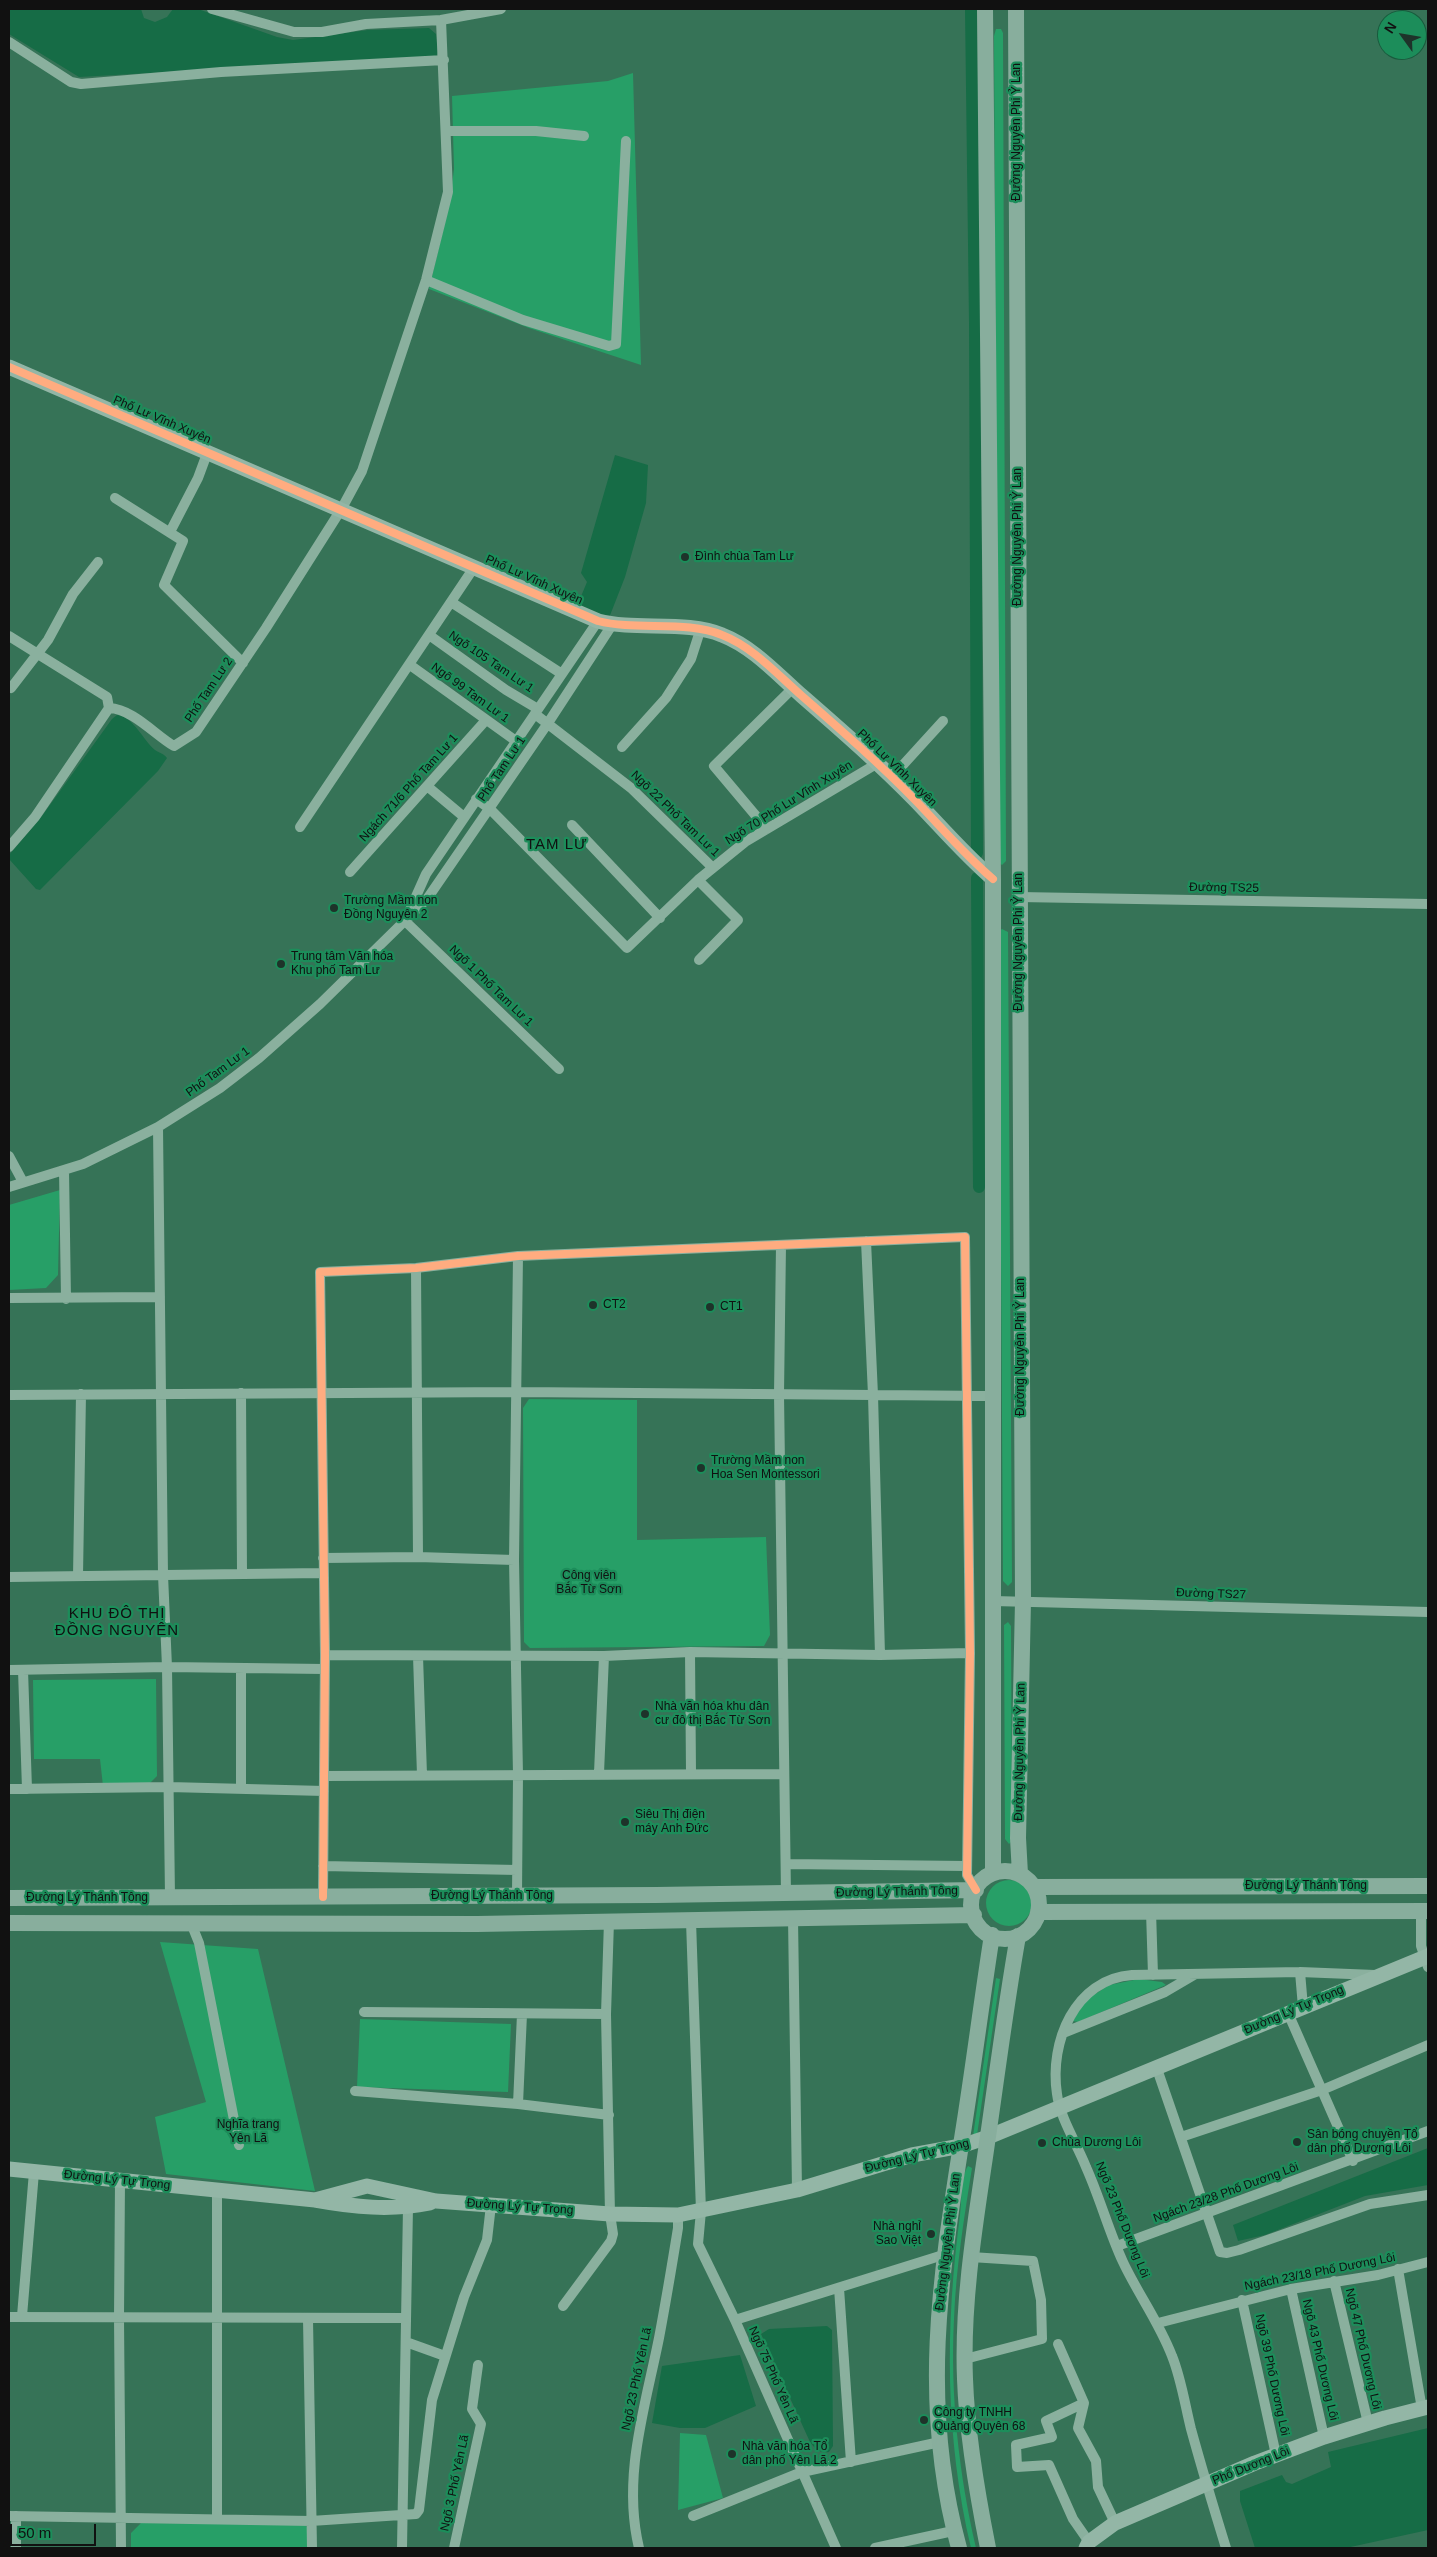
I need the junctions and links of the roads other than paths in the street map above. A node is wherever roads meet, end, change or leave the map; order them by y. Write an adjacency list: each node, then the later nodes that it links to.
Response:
1 (212, 9): 5 (street)
2 (501, 9): 5 (street)
3 (985, 9): 49 (main road, Đường Nguyên Phi Ỷ Lan)
4 (1016, 9): 51 (main road, Đường Nguyên Phi Ỷ Lan)
5 (441, 20): 7 (street, Phố Tam Lư 2)
6 (9, 42): 7 (street)
7 (444, 54): 8 (street, Phố Tam Lư 2)
8 (446, 131): 9 (street); 11 (street, Phố Tam Lư 2)
9 (584, 136)
10 (626, 141): 11 (street)
11 (426, 280): 15 (street, Phố Tam Lư 2)
12 (9, 366): 13 (main road, Phố Lư Vĩnh Xuyên)
13 (208, 451): 15 (main road, Phố Lư Vĩnh Xuyên); 16 (street)
14 (115, 498): 16 (street)
15 (342, 508): 18 (main road, Phố Lư Vĩnh Xuyên); 25 (street, Phố Tam Lư 2)
16 (170, 532): 25 (street)
17 (98, 562): 24 (street)
18 (475, 566): 19 (street); 20 (main road, Phố Lư Vĩnh Xuyên)
19 (451, 602): 22 (street); 27 (street)
20 (605, 623): 21 (main road, Phố Lư Vĩnh Xuyên); 27 (street, Phố Tam Lư 1); 34 (street, Phố Tam Lư 1)
21 (700, 630): 29 (main road, Phố Lư Vĩnh Xuyên); 36 (street)
22 (430, 635): 26 (street); 31 (street, Ngõ 105 Tam Lư 1)
23 (9, 636): 24 (street)
24 (36, 655): 28 (street); 30 (street)
25 (243, 663): 30 (street, Phố Tam Lư 2)
26 (410, 665): 32 (street, Ngõ 99 Tam Lư 1); 44 (street)
27 (562, 674): 31 (street, Phố Tam Lư 1)
28 (9, 687)
29 (793, 688): 37 (main road, Phố Lư Vĩnh Xuyên); 45 (street)
30 (110, 708): 46 (street)
31 (536, 711): 34 (street, Ngõ 105 Tam Lư 1); 35 (street, Phố Tam Lư 1)
32 (486, 720): 35 (street, Ngõ 99 Tam Lư 1); 39 (street, Ngách 71/6 Phố Tam Lư 1)
33 (942, 721): 38 (street)
34 (548, 724): 41 (street, Phố Tam Lư 1); 47 (street, Ngõ 22 Phố Tam Lư 1)
35 (516, 742): 40 (street, Phố Tam Lư 1)
36 (622, 747)
37 (878, 763): 38 (main road, Phố Lư Vĩnh Xuyên); 45 (street, Ngõ 70 Phố Lư Vĩnh Xuyên)
38 (892, 777): 49 (main road, Phố Lư Vĩnh Xuyên)
39 (427, 786): 42 (street); 48 (street, Ngách 71/6 Phố Tam Lư 1)
40 (476, 800): 41 (street); 42 (street, Phố Tam Lư 1)
41 (490, 809): 53 (street, Ngõ 70 Phố Lư Vĩnh Xuyên); 54 (street, Phố Tam Lư 1)
42 (464, 817): 54 (street, Phố Tam Lư 1)
43 (572, 825): 53 (street)
44 (300, 827)
45 (767, 829): 47 (street, Ngõ 70 Phố Lư Vĩnh Xuyên)
46 (9, 847)
47 (713, 868): 50 (street, Ngõ 70 Phố Lư Vĩnh Xuyên)
48 (350, 872)
49 (993, 879): 51 (main road); 79 (main road, Đường Nguyên Phi Ỷ Lan)
50 (698, 880): 53 (street, Ngõ 70 Phố Lư Vĩnh Xuyên); 55 (street)
51 (1019, 897): 52 (street, Đường TS25); 89 (main road, Đường Nguyên Phi Ỷ Lan)
52 (1428, 904)
53 (660, 918)
54 (405, 921): 56 (street, Ngõ 1 Phố Tam Lư 1); 57 (street, Phố Tam Lư 1)
55 (699, 960)
56 (559, 1069)
57 (158, 1127): 59 (street, Phố Tam Lư 1); 67 (street)
58 (9, 1156): 60 (street)
59 (64, 1170): 60 (street, Phố Tam Lư 1); 68 (street)
60 (23, 1182): 61 (street, Phố Tam Lư 1)
61 (9, 1187)
62 (866, 1241): 63 (street); 77 (street); 78 (street)
63 (781, 1245): 64 (street); 75 (street)
64 (518, 1256): 65 (street); 69 (street)
65 (416, 1268): 73 (street); 74 (street)
66 (9, 1298): 68 (street)
67 (160, 1298): 68 (street); 70 (street)
68 (66, 1299)
69 (518, 1392): 74 (street); 75 (street); 82 (street)
70 (162, 1393): 71 (street); 72 (street); 85 (street)
71 (241, 1393): 73 (street); 84 (street)
72 (81, 1394): 76 (street); 86 (street)
73 (322, 1394): 74 (street); 81 (street)
74 (418, 1394): 80 (street)
75 (778, 1394): 77 (street); 93 (street)
76 (9, 1395)
77 (873, 1395): 78 (street); 96 (street)
78 (968, 1395): 79 (street); 92 (street)
79 (993, 1396): 88 (main road, Đường Nguyên Phi Ỷ Lan)
80 (418, 1557): 81 (street); 82 (street)
81 (323, 1558): 83 (street)
82 (514, 1560): 95 (street)
83 (322, 1573): 84 (street); 94 (street)
84 (242, 1574): 85 (street)
85 (163, 1575): 86 (street); 99 (street)
86 (78, 1576): 87 (street)
87 (9, 1577)
88 (993, 1600): 89 (street, Đường TS27); 119 (main road, Đường Nguyên Phi Ỷ Lan)
89 (1022, 1601): 90 (street, Đường TS27); 120 (main road, Đường Nguyên Phi Ỷ Lan)
90 (1428, 1612)
91 (690, 1652): 93 (street); 98 (street); 105 (street)
92 (970, 1653): 96 (street); 117 (street)
93 (782, 1654): 96 (street); 106 (street)
94 (325, 1655): 97 (street); 101 (street)
95 (516, 1655): 97 (street); 98 (street); 108 (street)
96 (880, 1655)
97 (418, 1656): 107 (street)
98 (604, 1656): 104 (street)
99 (167, 1667): 100 (street); 103 (street); 110 (street)
100 (241, 1668): 101 (street); 113 (street)
101 (324, 1669): 109 (street)
102 (9, 1670): 103 (street)
103 (23, 1670): 112 (street)
104 (599, 1773): 105 (street); 108 (street)
105 (691, 1773): 106 (street)
106 (784, 1774): 115 (street)
107 (422, 1775): 108 (street); 109 (street)
108 (518, 1775): 118 (street)
109 (324, 1776): 114 (street)
110 (169, 1787): 112 (street); 113 (street); 129 (street)
111 (9, 1789): 112 (street)
112 (27, 1789)
113 (240, 1789): 114 (street)
114 (324, 1791): 116 (street)
115 (786, 1864): 117 (street); 124 (street)
116 (323, 1866): 118 (street); 127 (street)
117 (967, 1866): 123 (street)
118 (517, 1870): 125 (street)
119 (993, 1874): 120 (main road); 123 (main road)
120 (1020, 1874): 122 (main road)
121 (1428, 1886): 122 (main road, Đường Lý Thánh Tông)
122 (1034, 1888): 132 (main road)
123 (976, 1890): 124 (main road, Đường Lý Thánh Tông); 133 (main road)
124 (786, 1894): 126 (main road, Đường Lý Thánh Tông)
125 (517, 1895): 126 (main road, Đường Lý Thánh Tông); 127 (main road, Đường Lý Thánh Tông)
126 (646, 1895): 136 (main road)
127 (323, 1897): 129 (main road, Đường Lý Thánh Tông)
128 (9, 1898): 129 (main road, Đường Lý Thánh Tông)
129 (170, 1898)
130 (1151, 1911): 131 (main road, Đường Lý Thánh Tông); 132 (main road, Đường Lý Thánh Tông); 145 (street)
131 (1425, 1911): 142 (street)
132 (1038, 1912): 141 (main road)
133 (974, 1915): 134 (main road, Đường Lý Thánh Tông); 140 (main road)
134 (793, 1918): 137 (main road, Đường Lý Thánh Tông); 169 (street)
135 (609, 1921): 136 (main road, Đường Lý Thánh Tông); 139 (main road, Đường Lý Thánh Tông); 151 (street)
136 (646, 1921): 137 (main road, Đường Lý Thánh Tông)
137 (691, 1921): 176 (street, Ngõ 75 Phố Yên Lã)
138 (9, 1923): 139 (main road, Đường Lý Thánh Tông)
139 (191, 1923): 163 (street)
140 (992, 1935): 141 (main road); 164 (main road, Đường Nguyên Phi Ỷ Lan)
141 (1018, 1936): 161 (main road, Đường Nguyên Phi Ỷ Lan)
142 (1427, 1960): 146 (main road, Đường Lý Tự Trọng)
143 (1300, 1972): 144 (street, Ngõ 23 Phố Dương Lôi); 146 (street, Ngõ 23 Phố Dương Lôi); 147 (street)
144 (1195, 1974): 145 (street, Ngõ 23 Phố Dương Lôi); 152 (street)
145 (1153, 1975): 152 (street, Ngõ 23 Phố Dương Lôi)
146 (1377, 1975): 147 (main road, Đường Lý Tự Trọng)
147 (1303, 2007): 149 (main road, Đường Lý Tự Trọng)
148 (364, 2012): 150 (street)
149 (1288, 2013): 154 (main road, Đường Lý Tự Trọng); 155 (street)
150 (522, 2014): 151 (street); 157 (street)
151 (606, 2014): 159 (street)
152 (1063, 2033): 158 (street, Ngõ 23 Phố Dương Lôi)
153 (1428, 2045): 155 (street)
154 (1156, 2066): 158 (main road, Đường Lý Tự Trọng); 162 (street)
155 (1322, 2090): 162 (street); 165 (street)
156 (355, 2091): 157 (street)
157 (518, 2104): 159 (street)
158 (1060, 2108): 161 (main road, Đường Lý Tự Trọng); 180 (street, Ngõ 23 Phố Dương Lôi)
159 (609, 2115): 177 (street)
160 (1428, 2131): 165 (street, Ngách 23/28 Phố Dương Lôi)
161 (988, 2136): 164 (main road, Đường Lý Tự Trọng); 182 (main road, Đường Nguyên Phi Ỷ Lan)
162 (1181, 2137): 178 (street)
163 (239, 2145)
164 (961, 2146): 169 (main road, Đường Lý Tự Trọng); 181 (main road, Đường Nguyên Phi Ỷ Lan)
165 (1352, 2161): 178 (street, Ngách 23/28 Phố Dương Lôi)
166 (9, 2169): 167 (main road, Đường Lý Tự Trọng)
167 (34, 2172): 168 (main road, Đường Lý Tự Trọng); 190 (street)
168 (120, 2180): 170 (main road, Đường Lý Tự Trọng); 192 (street)
169 (798, 2190): 176 (main road, Đường Lý Tự Trọng)
170 (217, 2191): 172 (main road, Đường Lý Tự Trọng); 194 (street)
171 (1428, 2195): 178 (street)
172 (315, 2200): 173 (main road, Đường Lý Tự Trọng); 175 (main road, Đường Lý Tự Trọng)
173 (436, 2201): 174 (main road, Đường Lý Tự Trọng); 175 (main road, Đường Lý Tự Trọng)
174 (491, 2205): 177 (main road, Đường Lý Tự Trọng); 200 (street)
175 (408, 2207): 193 (street)
176 (701, 2211): 179 (main road, Đường Lý Tự Trọng); 196 (street, Ngõ 75 Phố Yên Lã)
177 (610, 2214): 179 (main road, Đường Lý Tự Trọng); 189 (street)
178 (1206, 2214): 180 (street, Ngách 23/28 Phố Dương Lôi)
179 (678, 2216): 226 (street, Ngõ 23 Phố Yên Lã)
180 (1117, 2246): 197 (street, Ngõ 23 Phố Dương Lôi)
181 (943, 2255): 186 (street); 207 (main road, Đường Nguyên Phi Ỷ Lan)
182 (971, 2257): 201 (main road, Đường Nguyên Phi Ỷ Lan); 201 (street)
183 (1428, 2262): 184 (street, Ngách 23/18 Phố Dương Lôi)
184 (1398, 2269): 185 (street, Ngách 23/18 Phố Dương Lôi); 204 (street)
185 (1334, 2282): 187 (street, Ngách 23/18 Phố Dương Lôi); 205 (street, Ngõ 47 Phố Dương Lôi)
186 (839, 2288): 196 (street); 209 (street)
187 (1291, 2288): 188 (street, Ngách 23/18 Phố Dương Lôi); 206 (street, Ngõ 43 Phố Dương Lôi)
188 (1242, 2300): 197 (street, Ngách 23/18 Phố Dương Lôi); 208 (street, Ngõ 39 Phố Dương Lôi)
189 (562, 2306)
190 (22, 2316): 191 (street); 192 (street)
191 (9, 2317)
192 (118, 2318): 194 (street); 215 (street)
193 (406, 2318): 195 (street); 198 (street)
194 (216, 2319): 195 (street); 216 (street)
195 (308, 2319): 217 (street)
196 (735, 2320): 210 (street, Ngõ 75 Phố Yên Lã)
197 (1158, 2323): 211 (street, Ngõ 23 Phố Dương Lôi)
198 (406, 2342): 200 (street); 212 (street)
199 (1058, 2344): 203 (street)
200 (445, 2356): 212 (street)
201 (965, 2359): 230 (main road, Đường Nguyên Phi Ỷ Lan)
202 (478, 2365): 225 (street, Ngõ 3 Phố Yên Lã)
203 (1084, 2403): 218 (street); 220 (street)
204 (1425, 2408): 205 (main road, Phố Dương Lôi)
205 (1368, 2423): 206 (main road, Phố Dương Lôi)
206 (1324, 2436): 208 (main road, Phố Dương Lôi)
207 (940, 2442): 209 (street); 219 (main road, Đường Nguyên Phi Ỷ Lan)
208 (1276, 2455): 211 (main road, Phố Dương Lôi)
209 (851, 2462): 210 (street)
210 (802, 2472): 214 (street); 227 (street, Ngõ 75 Phố Yên Lã)
211 (1206, 2484): 218 (main road, Phố Dương Lôi); 231 (street, Ngõ 23 Phố Dương Lôi)
212 (402, 2515): 217 (street); 224 (street)
213 (12, 2516): 215 (street); 221 (street)
214 (693, 2516)
215 (120, 2517): 216 (street); 222 (street)
216 (217, 2518): 217 (street)
217 (311, 2521): 223 (street)
218 (1115, 2523): 220 (main road, Phố Dương Lôi)
219 (953, 2531): 228 (street); 229 (main road, Đường Nguyên Phi Ỷ Lan)
220 (1087, 2545)
221 (16, 2548)
222 (121, 2548)
223 (312, 2548)
224 (402, 2548)
225 (454, 2548)
226 (639, 2548)
227 (836, 2548)
228 (875, 2548)
229 (959, 2548)
230 (988, 2548)
231 (1226, 2548)

